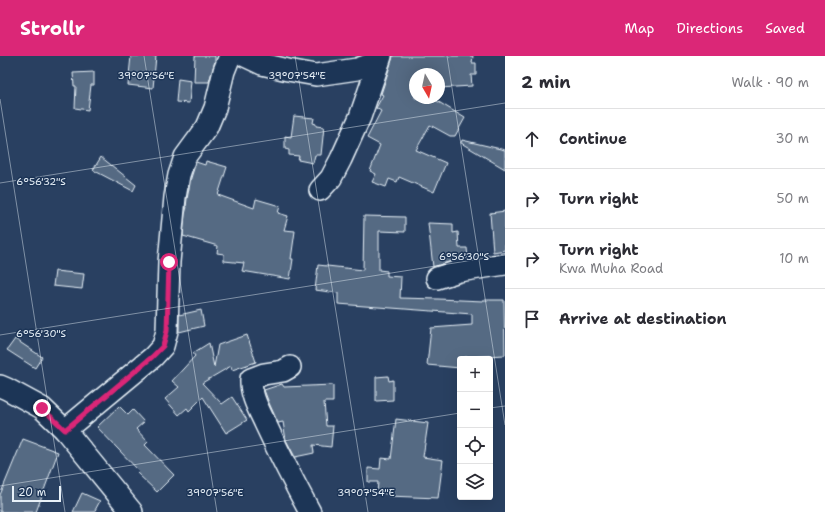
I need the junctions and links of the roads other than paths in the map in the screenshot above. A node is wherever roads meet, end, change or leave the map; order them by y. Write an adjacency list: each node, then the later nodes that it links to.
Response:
1 (230, 56): 9 (street)
2 (245, 56): 3 (street)
3 (380, 59): 4 (street)
4 (320, 190)
5 (505, 264): 6 (street)
6 (437, 278)
7 (290, 366): 11 (street)
8 (0, 386): 9 (street)
9 (65, 430): 10 (street)
10 (132, 512)
11 (310, 512)

